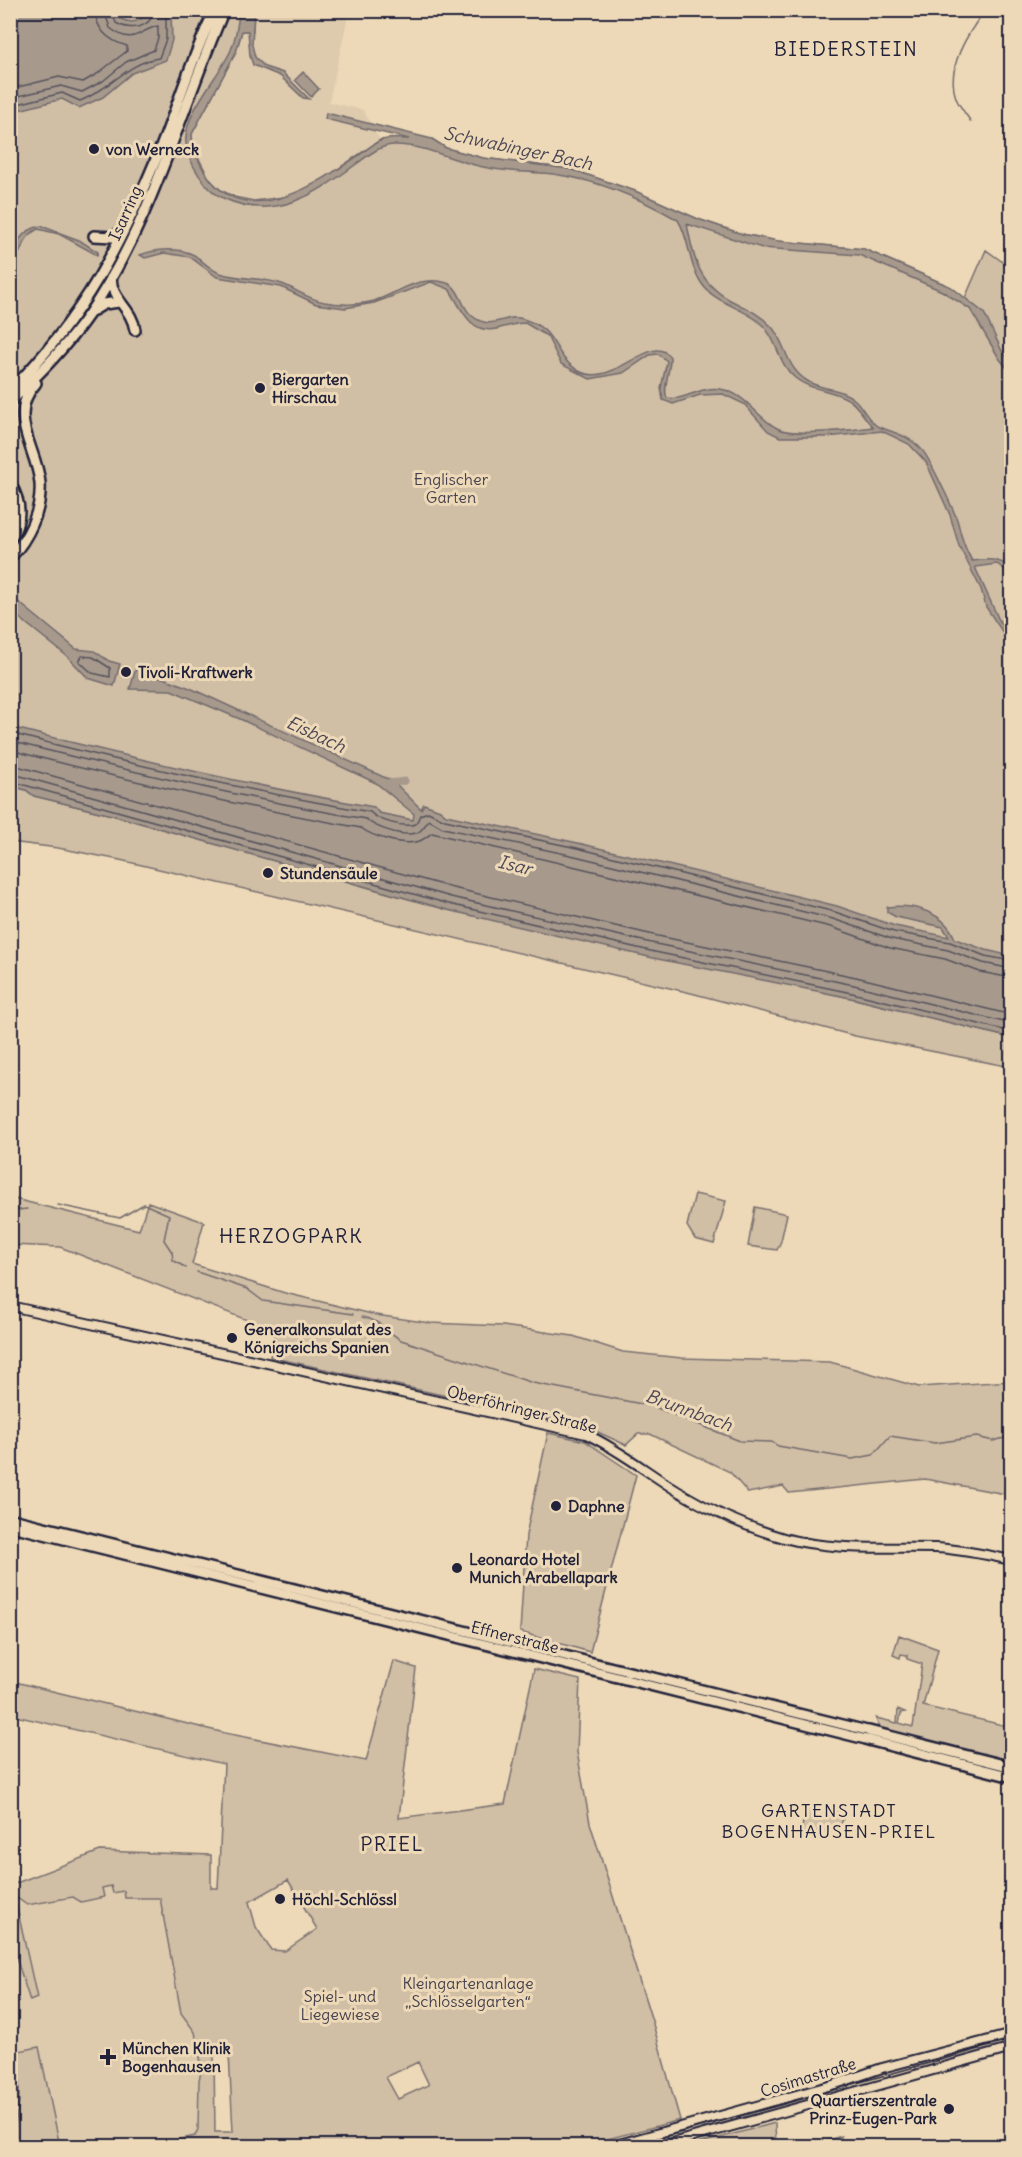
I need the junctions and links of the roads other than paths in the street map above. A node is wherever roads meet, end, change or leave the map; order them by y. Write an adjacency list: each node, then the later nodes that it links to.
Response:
1 (219, 13): 2 (highway, Isarring); 3 (highway, Isarring)
2 (130, 220): 3 (highway, Isarring); 3 (highway)
3 (117, 256): 4 (highway, Isarring); 9 (highway, Isarring)
4 (111, 278): 5 (highway); 6 (highway, Isarring)
5 (119, 302): 6 (highway); 7 (highway)
6 (89, 313): 8 (highway, Isarring)
7 (135, 330)
8 (51, 361): 10 (highway, Isarring); 13 (highway)
9 (10, 391)
10 (10, 402)
11 (10, 483): 12 (highway)
12 (10, 540)
13 (10, 558)
14 (10, 1306): 17 (main road, Oberföhringer Straße)
15 (10, 1518): 18 (main road, Effnerstraße)
16 (10, 1526): 18 (main road, Effnerstraße)
17 (1011, 1560)
18 (869, 1736): 19 (highway, Effnerstraße); 20 (highway, Effnerstraße)
19 (1011, 1767)
20 (1011, 1777)
21 (1011, 2034): 23 (main road, Cosimastraße)
22 (1011, 2048): 24 (main road, Cosimastraße)
23 (612, 2146)
24 (661, 2146)

